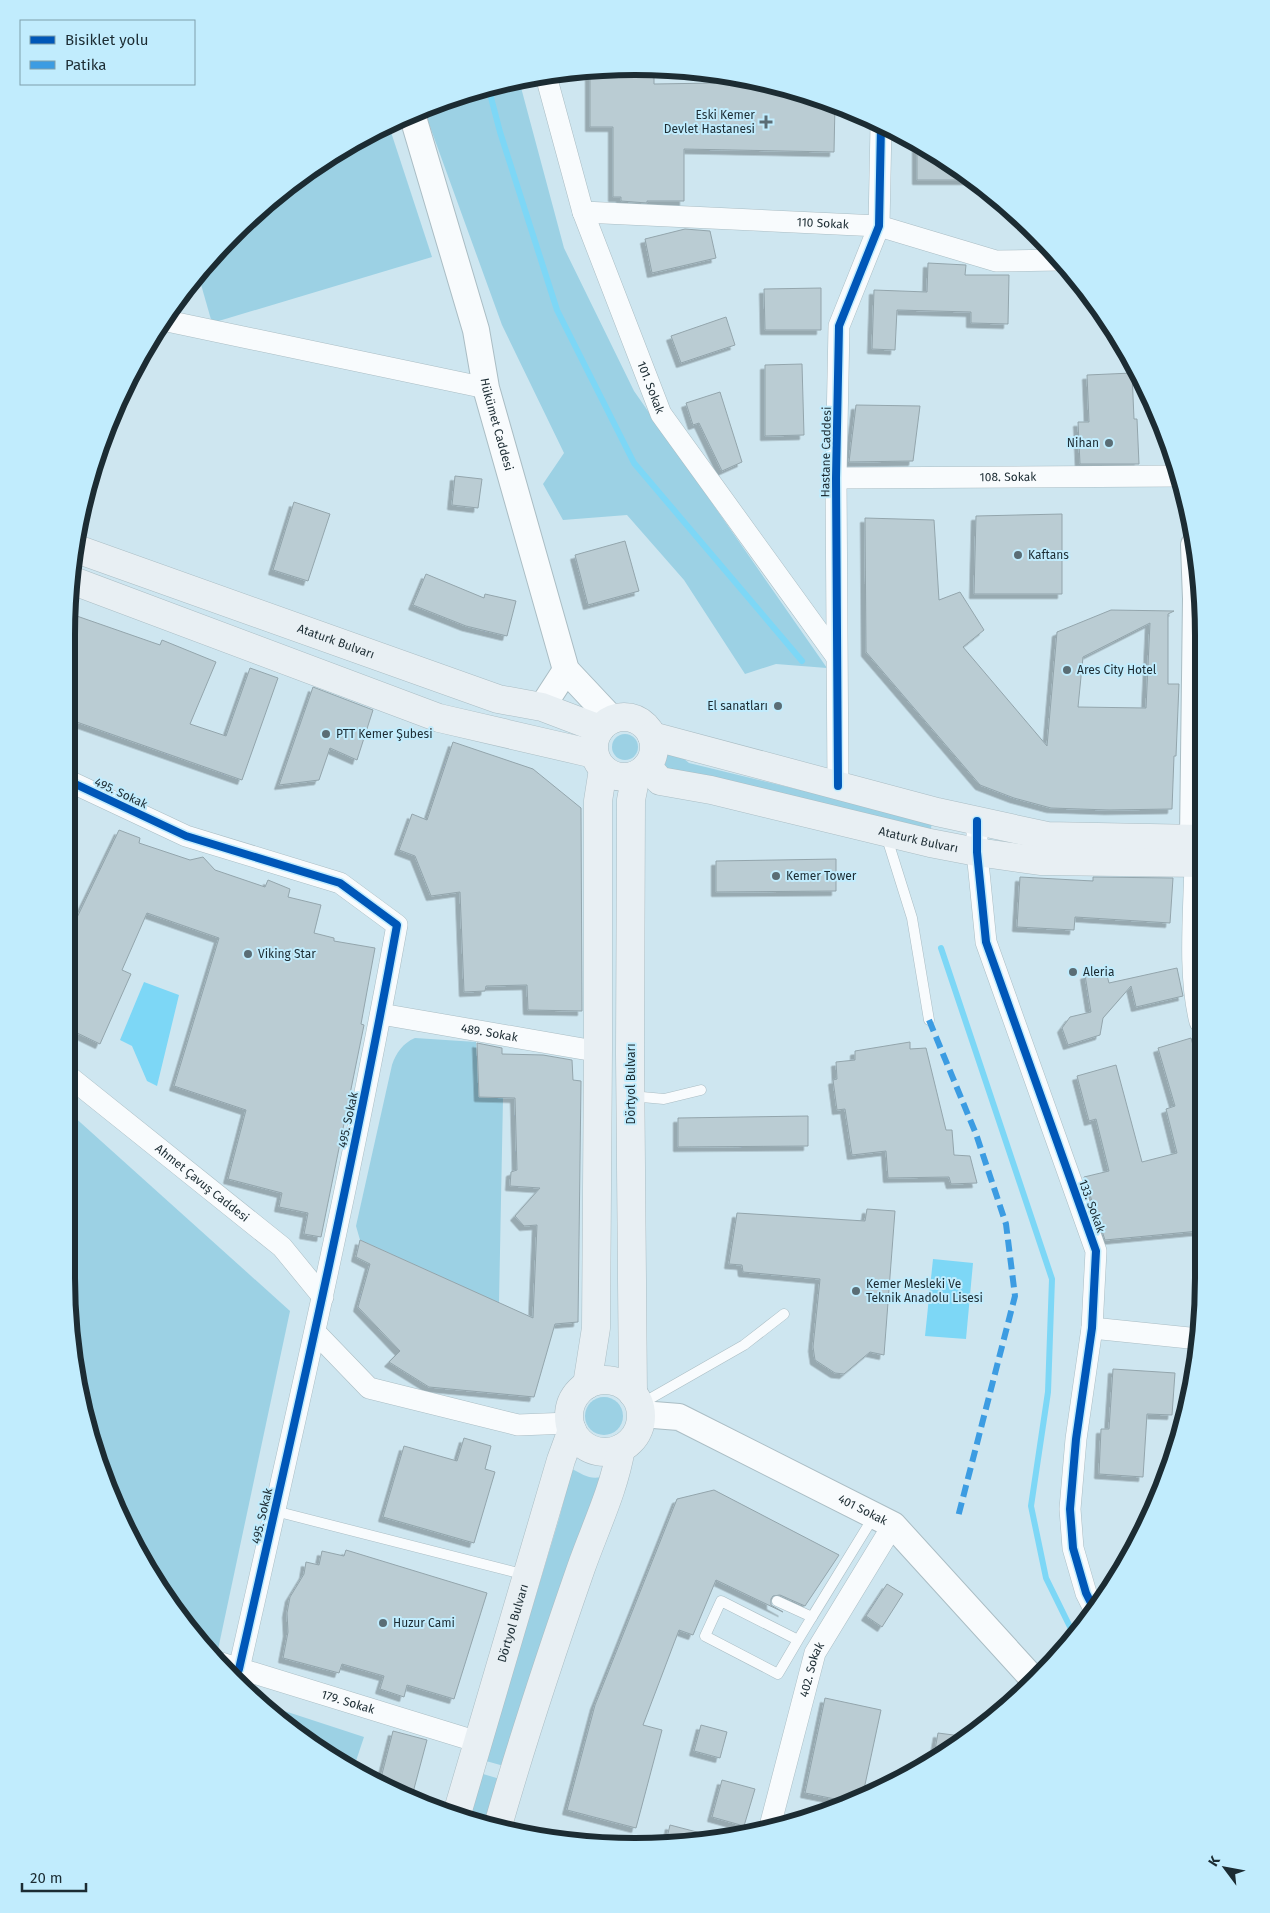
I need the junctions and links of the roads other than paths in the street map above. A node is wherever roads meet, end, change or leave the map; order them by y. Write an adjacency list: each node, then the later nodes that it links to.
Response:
1 (548, 82): 4 (street, 101. Sokak)
2 (414, 121): 8 (street, Hükümet Caddesi)
3 (881, 132): 5 (street, Hastane Caddesi)
4 (583, 212): 5 (street, 110 Sokak); 13 (street, 101. Sokak)
5 (879, 226): 6 (street, 110 Sokak); 10 (street, Hastane Caddesi)
6 (1051, 260)
7 (171, 322): 8 (street)
8 (486, 388): 14 (street, Hükümet Caddesi)
9 (1172, 476): 10 (street, 108. Sokak)
10 (836, 478): 13 (street, Hastane Caddesi)
11 (82, 551): 15 (main road, Ataturk Bulvarı)
12 (78, 583): 17 (main road)
13 (836, 656): 20 (street, Hastane Caddesi)
14 (566, 670): 15 (street); 17 (street, Hükümet Caddesi)
15 (542, 707): 17 (main road, Ataturk Bulvarı)
16 (652, 736): 17 (main road); 18 (main road); 20 (main road)
17 (602, 743): 18 (main road); 30 (main road)
18 (642, 770): 22 (main road, Ataturk Bulvarı); 33 (main road, Dörtyol Bulvarı)
19 (75, 784): 28 (street, 495. Sokak)
20 (838, 786): 21 (main road)
21 (977, 821): 23 (main road); 25 (street, 133. Sokak)
22 (885, 832): 25 (main road, Ataturk Bulvarı); 29 (lane)
23 (1195, 851)
24 (1195, 851): 25 (main road, Ataturk Bulvarı)
25 (977, 852): 36 (street, 133. Sokak)
26 (1195, 936): 27 (street)
27 (1195, 980)
28 (381, 1014): 30 (street, 489. Sokak); 34 (street, 495. Sokak)
29 (929, 1020)
30 (598, 1050): 39 (main road)
31 (75, 1081): 34 (street, Ahmet Çavuş Caddesi)
32 (701, 1090): 33 (lane)
33 (630, 1096): 40 (main road, Dörtyol Bulvarı)
34 (323, 1297): 37 (street, 495. Sokak)
35 (784, 1314): 40 (lane)
36 (1092, 1328): 38 (street); 47 (street, 133. Sokak)
37 (315, 1332): 41 (street); 43 (street, 495. Sokak)
38 (1191, 1338)
39 (587, 1385): 40 (main road); 41 (main road)
40 (638, 1405): 42 (main road); 44 (street, 401 Sokak)
41 (571, 1427): 42 (main road); 45 (main road, Dörtyol Bulvarı)
42 (621, 1448): 55 (main road)
43 (275, 1510): 45 (lane); 51 (street, 495. Sokak)
44 (884, 1520): 48 (lane); 52 (street, 401 Sokak); 56 (street, 402. Sokak)
45 (527, 1575): 53 (main road, Dörtyol Bulvarı)
46 (777, 1601): 48 (lane)
47 (1091, 1603)
48 (812, 1617): 49 (lane)
49 (798, 1640): 49 (lane)
50 (231, 1666): 51 (street, 179. Sokak)
51 (239, 1668): 53 (street, 179. Sokak)
52 (1030, 1675)
53 (478, 1742): 54 (main road, Dörtyol Bulvarı)
54 (458, 1809)
55 (499, 1821)
56 (771, 1821)

